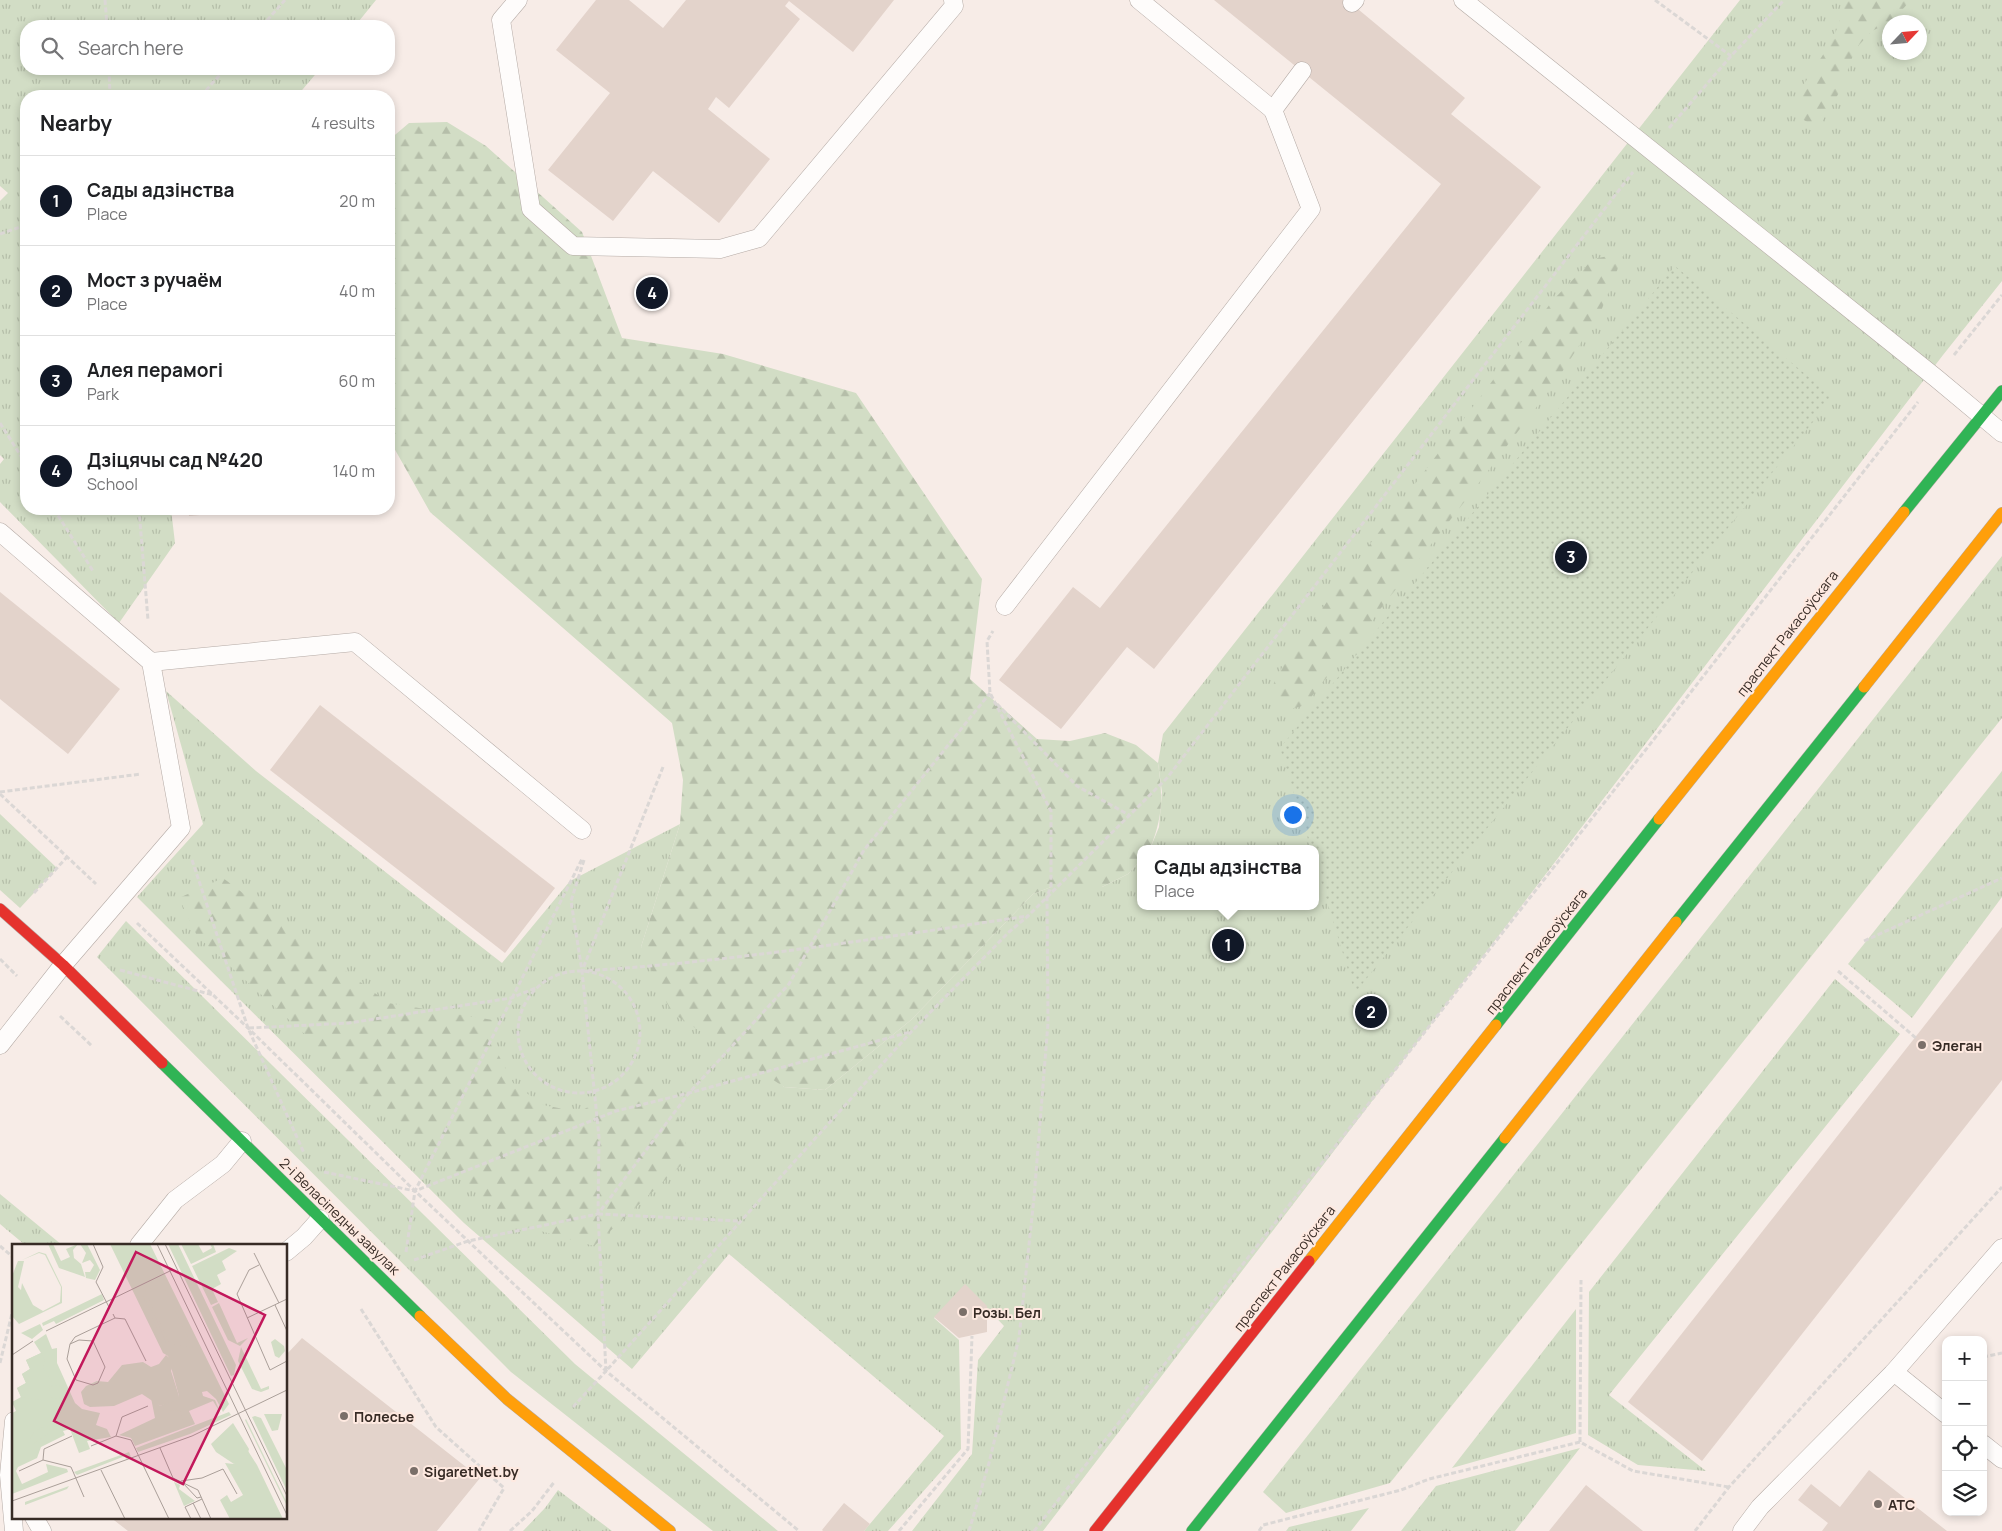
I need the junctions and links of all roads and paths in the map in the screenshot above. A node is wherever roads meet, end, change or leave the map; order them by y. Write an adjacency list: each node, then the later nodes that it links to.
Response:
1 (105, 0): 9 (path)
2 (285, 0): 10 (path)
3 (518, 0): 4 (lane)
4 (953, 0)
5 (1139, 0): 17 (lane)
6 (1463, 0): 18 (lane)
7 (1655, 0): 11 (path)
8 (1784, 0): 11 (path)
9 (107, 20)
10 (267, 20)
11 (1731, 56): 18 (path)
12 (1302, 72): 17 (lane)
13 (109, 75): 15 (path)
14 (220, 75): 16 (path)
15 (110, 90)
16 (206, 90)
17 (1273, 110): 31 (lane)
18 (1651, 149): 22 (lane); 38 (path)
19 (20, 227): 20 (path)
20 (0, 234)
21 (2002, 295): 22 (path)
22 (1936, 378): 24 (lane); 104 (path)
23 (2002, 391): 24 (main road, праспект Ракасоўскага)
24 (1982, 416): 26 (lane); 105 (main road, праспект Ракасоўскага)
25 (0, 423): 27 (path)
26 (2002, 433)
27 (20, 455)
28 (2002, 513): 106 (main road)
29 (139, 515): 32 (path)
30 (0, 532): 32 (lane)
31 (1005, 606): 33 (path)
32 (151, 662): 36 (lane); 40 (lane)
33 (990, 693): 34 (path); 46 (path)
34 (994, 701): 38 (path); 42 (path)
35 (663, 767): 49 (path)
36 (171, 770): 37 (path); 39 (lane)
37 (0, 792)
38 (1129, 815): 42 (path)
39 (181, 828): 47 (lane); 54 (path)
40 (585, 839): 49 (path); 53 (path)
41 (2002, 878): 45 (path)
42 (1047, 896): 44 (path); 103 (path)
43 (0, 909): 47 (main road, 2-і Веласіпедны завулак)
44 (1028, 916): 46 (path); 55 (path)
45 (1864, 941)
46 (809, 948): 49 (path); 59 (path)
47 (63, 966): 57 (lane); 61 (main road, 2-і Веласіпедны завулак)
48 (110, 968): 52 (path)
49 (582, 971): 51 (path); 58 (path); 58 (path)
50 (1838, 971): 56 (path)
51 (539, 987): 53 (path); 58 (path)
52 (214, 995)
53 (511, 998): 54 (path); 65 (path)
54 (248, 1028): 62 (path); 65 (path)
55 (911, 1032): 59 (path); 68 (path)
56 (1916, 1038)
57 (0, 1045)
58 (594, 1092): 60 (path)
59 (688, 1093): 60 (path); 66 (path)
60 (597, 1118): 65 (path); 66 (path)
61 (242, 1141): 67 (main road, 2-і Веласіпедны завулак); 70 (lane)
62 (308, 1161)
63 (321, 1172): 65 (path)
64 (2002, 1187): 94 (path)
65 (415, 1191): 69 (path); 74 (path)
66 (598, 1214): 68 (path); 69 (path); 84 (path)
67 (320, 1219): 73 (lane); 100 (main road, 2-і Веласіпедны завулак)
68 (740, 1221): 84 (path)
69 (468, 1242): 76 (path); 84 (path)
70 (140, 1244)
71 (0, 1246): 75 (path)
72 (2002, 1248): 85 (lane)
73 (288, 1250)
74 (406, 1255)
75 (12, 1256)
76 (413, 1260)
77 (1581, 1280): 88 (path)
78 (359, 1306): 98 (path)
79 (12, 1313): 83 (path)
80 (972, 1336): 102 (path)
81 (2002, 1353): 82 (path)
82 (1987, 1356)
83 (0, 1363)
84 (606, 1371): 86 (path); 101 (path)
85 (1894, 1372): 87 (lane); 109 (lane)
86 (573, 1408)
87 (1942, 1411)
88 (1580, 1442): 94 (path); 107 (path)
89 (1987, 1447): 90 (lane)
90 (2002, 1458)
91 (12, 1460): 93 (lane)
92 (560, 1475): 99 (path)
93 (11, 1479): 96 (lane)
94 (1729, 1488): 108 (path)
95 (35, 1518): 97 (lane)
96 (9, 1525)
97 (42, 1531)
98 (479, 1531)
99 (510, 1531)
100 (670, 1531)
101 (799, 1531)
102 (899, 1531)
103 (969, 1531)
104 (1034, 1531)
105 (1095, 1531)
106 (1192, 1531)
107 (1259, 1531)
108 (1695, 1531)
109 (1742, 1531)

